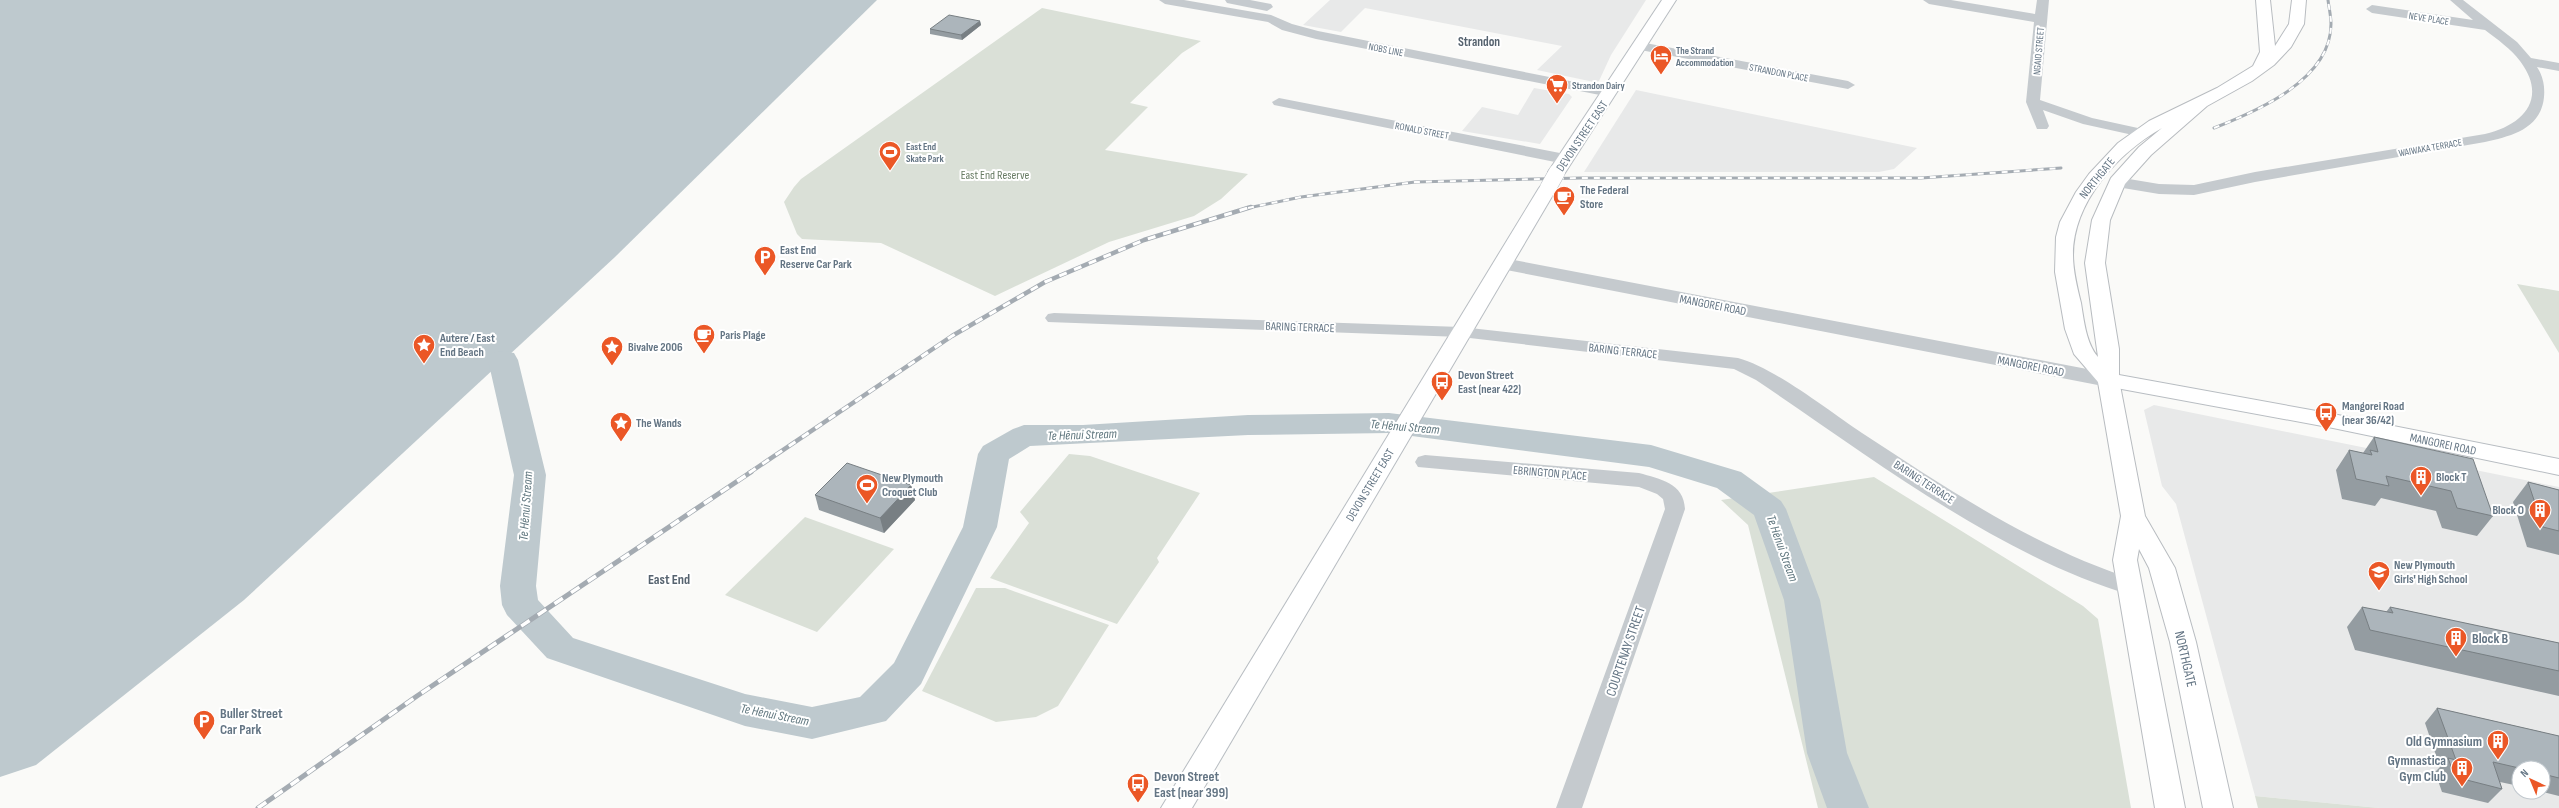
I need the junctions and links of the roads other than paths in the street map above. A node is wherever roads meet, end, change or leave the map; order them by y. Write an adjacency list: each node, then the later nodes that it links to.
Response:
1 (1165, 0): 9 (street, NOBS LINE)
2 (1231, 0): 9 (street, NOBS LINE)
3 (1668, 0): 13 (main road, DEVON STREET EAST)
4 (1929, 0): 11 (street)
5 (2043, 0): 11 (street, NGAIO STREET)
6 (2263, 0): 16 (main road)
7 (2299, 0): 16 (main road, NORTHGATE)
8 (2456, 0): 12 (street, WAIWAKA TERRACE)
9 (1270, 9): 18 (street, NOBS LINE)
10 (2372, 9): 12 (street, NEVE PLACE)
11 (2041, 19): 20 (street, NGAIO STREET)
12 (2486, 27): 14 (street, WAIWAKA TERRACE)
13 (1640, 46): 17 (street, STRANDON PLACE); 18 (main road, DEVON STREET EAST)
14 (2530, 62): 15 (street); 29 (street, WAIWAKA TERRACE)
15 (2559, 67)
16 (2259, 69): 21 (main road, NORTHGATE)
17 (1848, 85)
18 (1610, 93): 27 (main road, DEVON STREET EAST)
19 (1279, 102): 27 (street, RONALD STREET)
20 (2033, 102): 22 (street); 23 (street, NGAIO STREET)
21 (2199, 105): 24 (main road, NORTHGATE); 26 (main road, NORTHGATE)
22 (2088, 121): 24 (street); 25 (street)
23 (2042, 126)
24 (2142, 133): 25 (main road, NORTHGATE)
25 (2124, 146): 33 (main road, NORTHGATE)
26 (2131, 164): 28 (main road, NORTHGATE); 29 (street, WAIWAKA TERRACE)
27 (1557, 173): 30 (main road, DEVON STREET EAST)
28 (2117, 182): 29 (street, WAIWAKA TERRACE); 33 (main road, NORTHGATE)
29 (2173, 189)
30 (1503, 264): 32 (main road, DEVON STREET EAST); 33 (street, MANGOREI ROAD)
31 (1054, 318): 32 (street, BARING TERRACE)
32 (1461, 332): 38 (street, BARING TERRACE); 39 (main road, DEVON STREET EAST)
33 (2108, 380): 35 (main road, MANGOREI ROAD); 37 (main road, NORTHGATE)
34 (1424, 462): 36 (street, EBRINGTON PLACE)
35 (2559, 467)
36 (1672, 494): 40 (street, COURTENAY STREET)
37 (2133, 516): 38 (main road, NORTHGATE); 42 (main road, NORTHGATE)
38 (2131, 587): 41 (main road, NORTHGATE)
39 (1176, 808)
40 (1569, 808)
41 (2170, 808)
42 (2218, 808)

